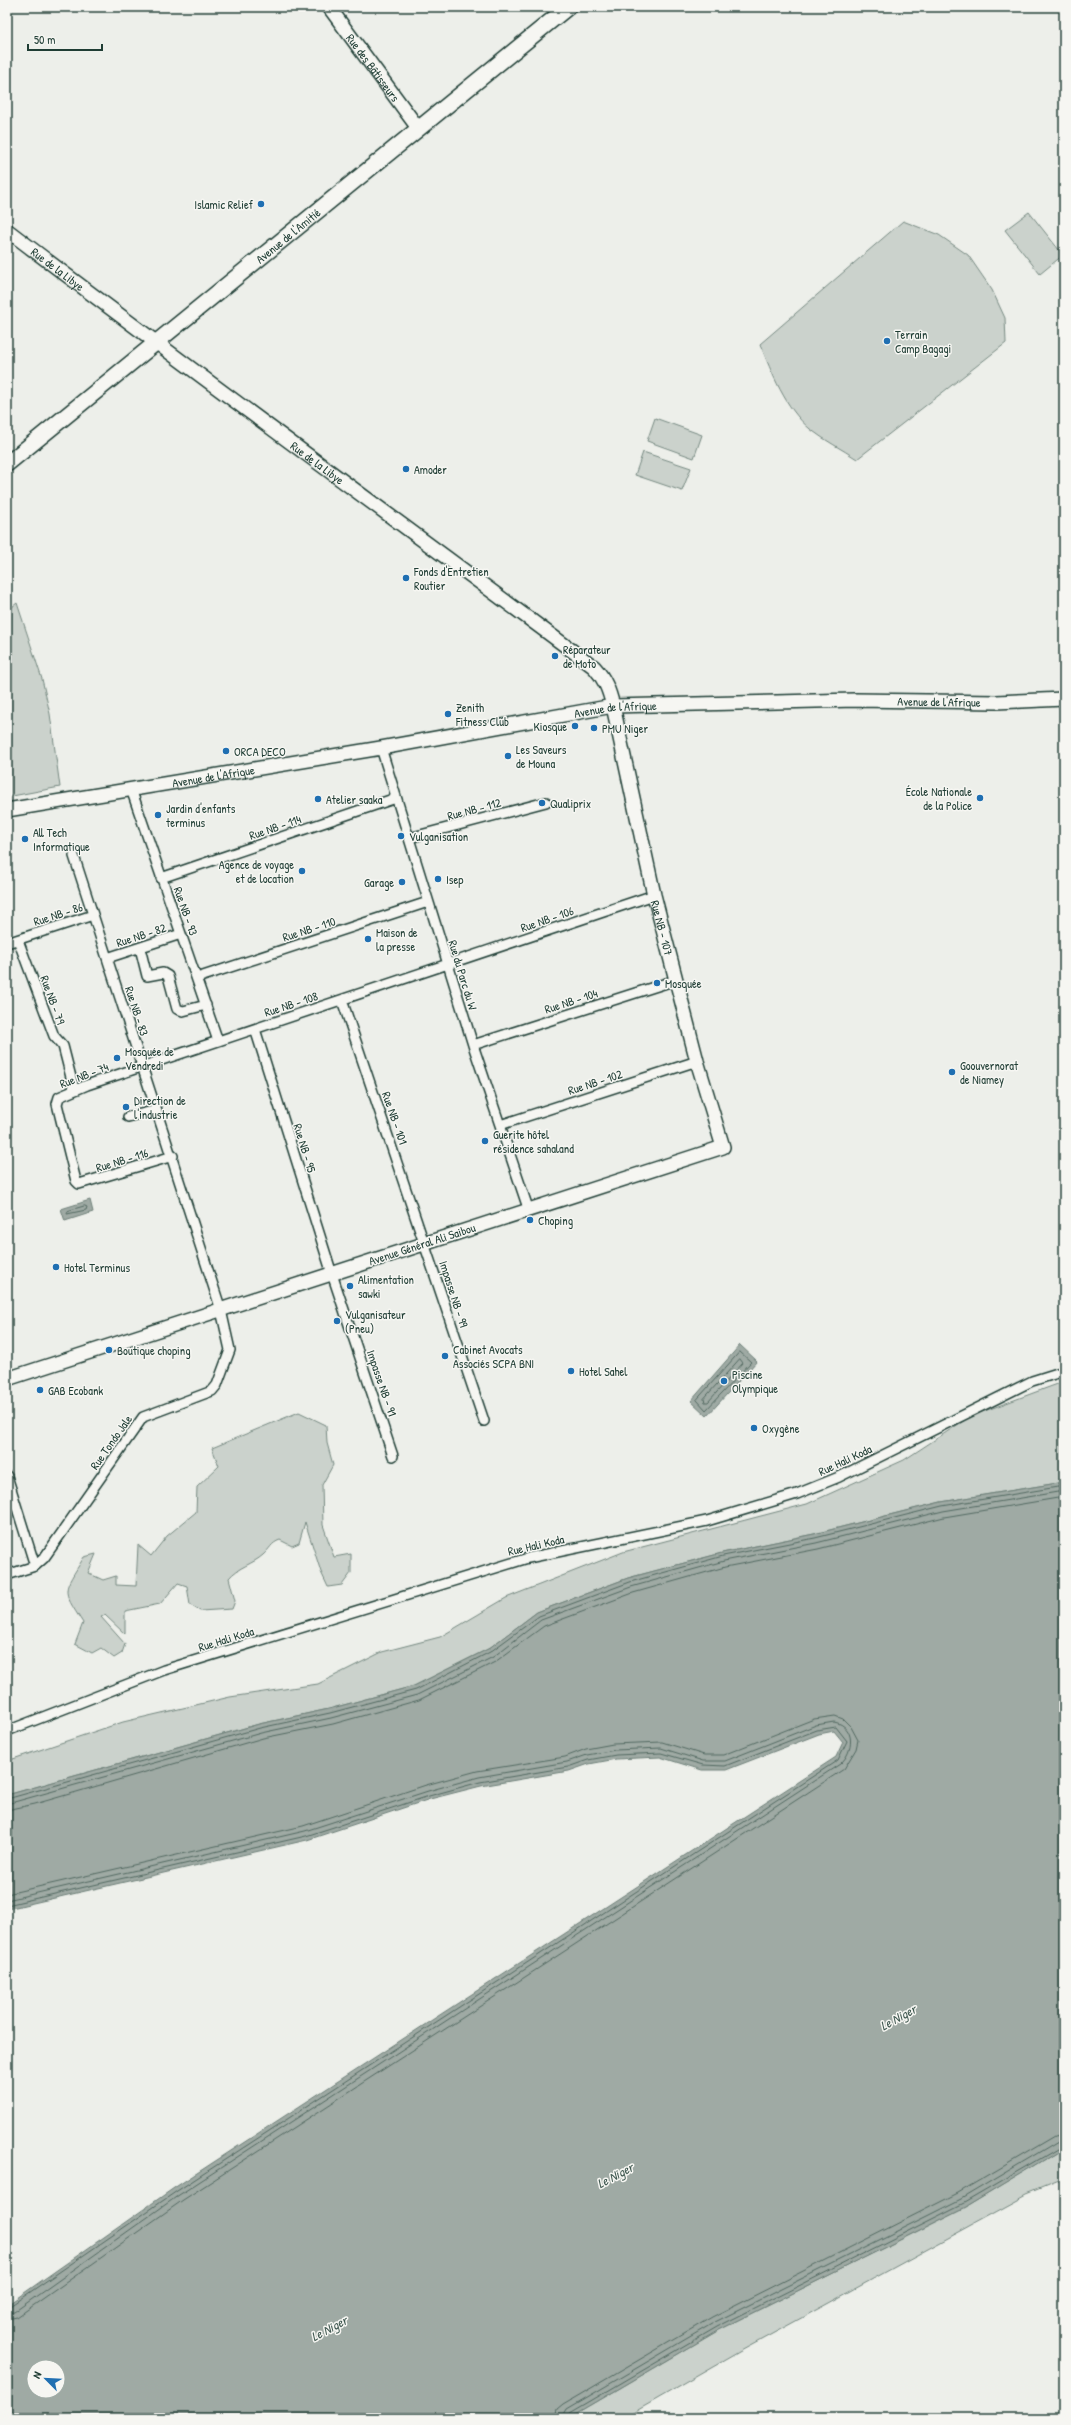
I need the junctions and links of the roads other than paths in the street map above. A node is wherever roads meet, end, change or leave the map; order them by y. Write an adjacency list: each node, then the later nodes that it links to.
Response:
1 (329, 7): 3 (street, Rue des Bâtisseurs)
2 (568, 7): 3 (main road, Avenue de l'Amitié)
3 (418, 128): 5 (main road, Avenue de l'Amitié)
4 (7, 230): 5 (street, Rue de la Libye)
5 (155, 343): 6 (main road, Avenue de l'Amitié); 8 (street, Rue de la Libye)
6 (7, 464)
7 (1064, 699): 8 (street, Avenue de l'Afrique)
8 (613, 706): 9 (street, Avenue de l'Afrique); 17 (street, Rue NB - 107)
9 (381, 748): 10 (street, Avenue de l'Afrique); 11 (street, Rue du Parc du W)
10 (131, 789): 13 (street, Avenue de l'Afrique); 16 (street, Rue NB - 93)
11 (396, 798): 14 (street, Rue du Parc du W); 16 (street, Rue NB - 114)
12 (546, 802): 14 (street, Rue NB - 112)
13 (7, 810)
14 (409, 838): 18 (street, Rue du Parc du W)
15 (74, 856): 19 (street, Rue NB - 83)
16 (162, 878): 20 (street, Rue NB - 93)
17 (654, 895): 25 (street, Rue NB - 106); 27 (street, Rue NB - 107)
18 (428, 902): 25 (street, Rue du Parc du W); 26 (street, Rue NB - 110)
19 (93, 915): 21 (street, Rue NB - 86); 24 (street, Rue NB - 83)
20 (181, 934): 23 (street, Rue NB - 82); 26 (street, Rue NB - 93)
21 (18, 940): 22 (street, Rue NB - 86); 35 (street, Rue NB - 79)
22 (7, 943)
23 (140, 948): 24 (street, Rue NB - 82); 29 (street)
24 (107, 958): 34 (street, Rue NB - 83)
25 (447, 965): 28 (street, Rue NB - 108); 32 (street, Rue du Parc du W)
26 (197, 978): 29 (street, Rue NB - 93)
27 (676, 980): 32 (street, Rue NB - 104); 33 (street, Rue NB - 107)
28 (342, 1000): 30 (street, Rue NB - 108); 43 (street, Rue NB - 101)
29 (206, 1006): 31 (street, Rue NB - 93)
30 (255, 1029): 31 (street, Rue NB - 108); 44 (street, Rue NB - 95)
31 (218, 1041): 34 (street, Rue NB - 108)
32 (473, 1045): 38 (street, Rue du Parc du W)
33 (698, 1061): 38 (street, Rue NB - 102); 39 (street, Rue NB - 107)
34 (143, 1066): 35 (street, Rue NB - 74); 36 (street, Rue NB - 83)
35 (74, 1089): 41 (street, Rue NB - 74)
36 (158, 1110): 37 (street); 40 (street, Rue NB - 83)
37 (128, 1117)
38 (500, 1125): 42 (street, Rue du Parc du W)
39 (723, 1147): 42 (street, Avenue Général Ali Saibou)
40 (173, 1156): 41 (street, Rue NB - 116); 45 (street, Rue NB - 83)
41 (77, 1183)
42 (528, 1208): 43 (street, Avenue Général Ali Saibou)
43 (424, 1243): 44 (street, Avenue Général Ali Saibou); 48 (street, Impasse NB - 99)
44 (332, 1274): 45 (street, Avenue Général Ali Saibou); 49 (street, Impasse NB - 91)
45 (221, 1310): 47 (street, Avenue Général Ali Saibou); 51 (street, Rue Tondo Jale)
46 (1064, 1371): 53 (street, Rue Hali Koda)
47 (7, 1379)
48 (484, 1421)
49 (393, 1456)
50 (7, 1476): 51 (street)
51 (35, 1566): 52 (street, Rue Tondo Jale)
52 (7, 1575)
53 (7, 1731)

